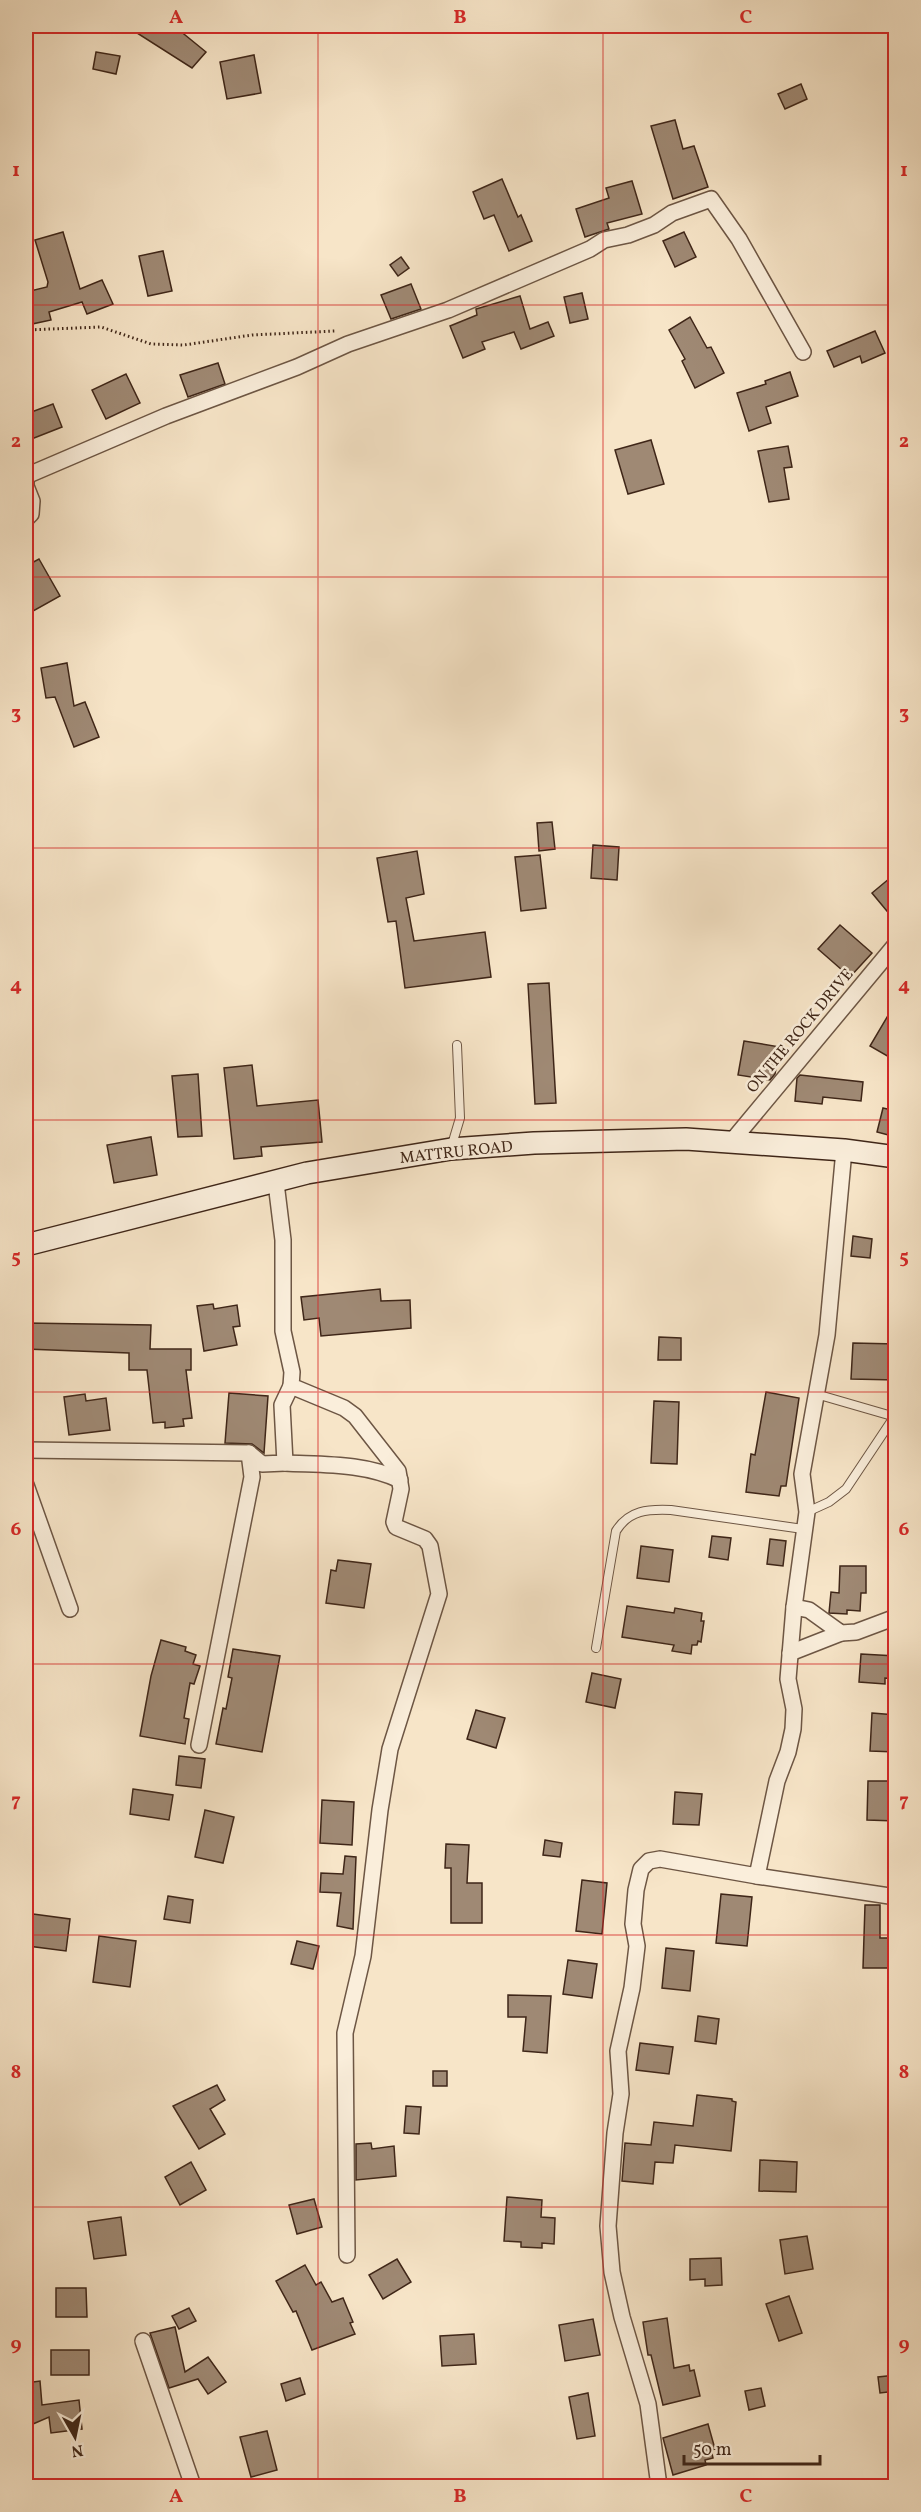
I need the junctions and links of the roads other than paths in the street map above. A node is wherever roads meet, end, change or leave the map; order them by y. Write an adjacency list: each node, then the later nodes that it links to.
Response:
1 (803, 352): 2 (street)
2 (26, 485): 3 (street)
3 (26, 519)
4 (896, 944): 6 (street, ON THE ROCK DRIVE)
5 (457, 1045): 7 (lane)
6 (732, 1141): 7 (main road, MATTRU ROAD); 8 (main road, MATTRU ROAD)
7 (451, 1149): 10 (main road, MATTRU ROAD)
8 (844, 1150): 9 (main road, MATTRU ROAD); 13 (street)
9 (896, 1157)
10 (276, 1183): 11 (main road, MATTRU ROAD); 12 (street)
11 (26, 1245)
12 (291, 1386): 17 (street); 18 (street)
13 (815, 1393): 14 (lane); 20 (street)
14 (894, 1415): 20 (lane)
15 (26, 1450): 16 (street)
16 (249, 1453): 17 (street); 28 (street)
17 (285, 1462): 18 (street)
18 (400, 1480): 31 (street)
19 (26, 1485): 23 (street)
20 (807, 1512): 21 (street)
21 (803, 1529): 22 (street); 26 (lane)
22 (794, 1607): 25 (street); 27 (street)
23 (70, 1609)
24 (896, 1617): 25 (street)
25 (841, 1633): 27 (street)
26 (596, 1648)
27 (790, 1653): 29 (street)
28 (200, 1745)
29 (757, 1876): 30 (street); 34 (street)
30 (896, 1897)
31 (347, 2254)
32 (143, 2341): 33 (street)
33 (193, 2487)
34 (659, 2487)

